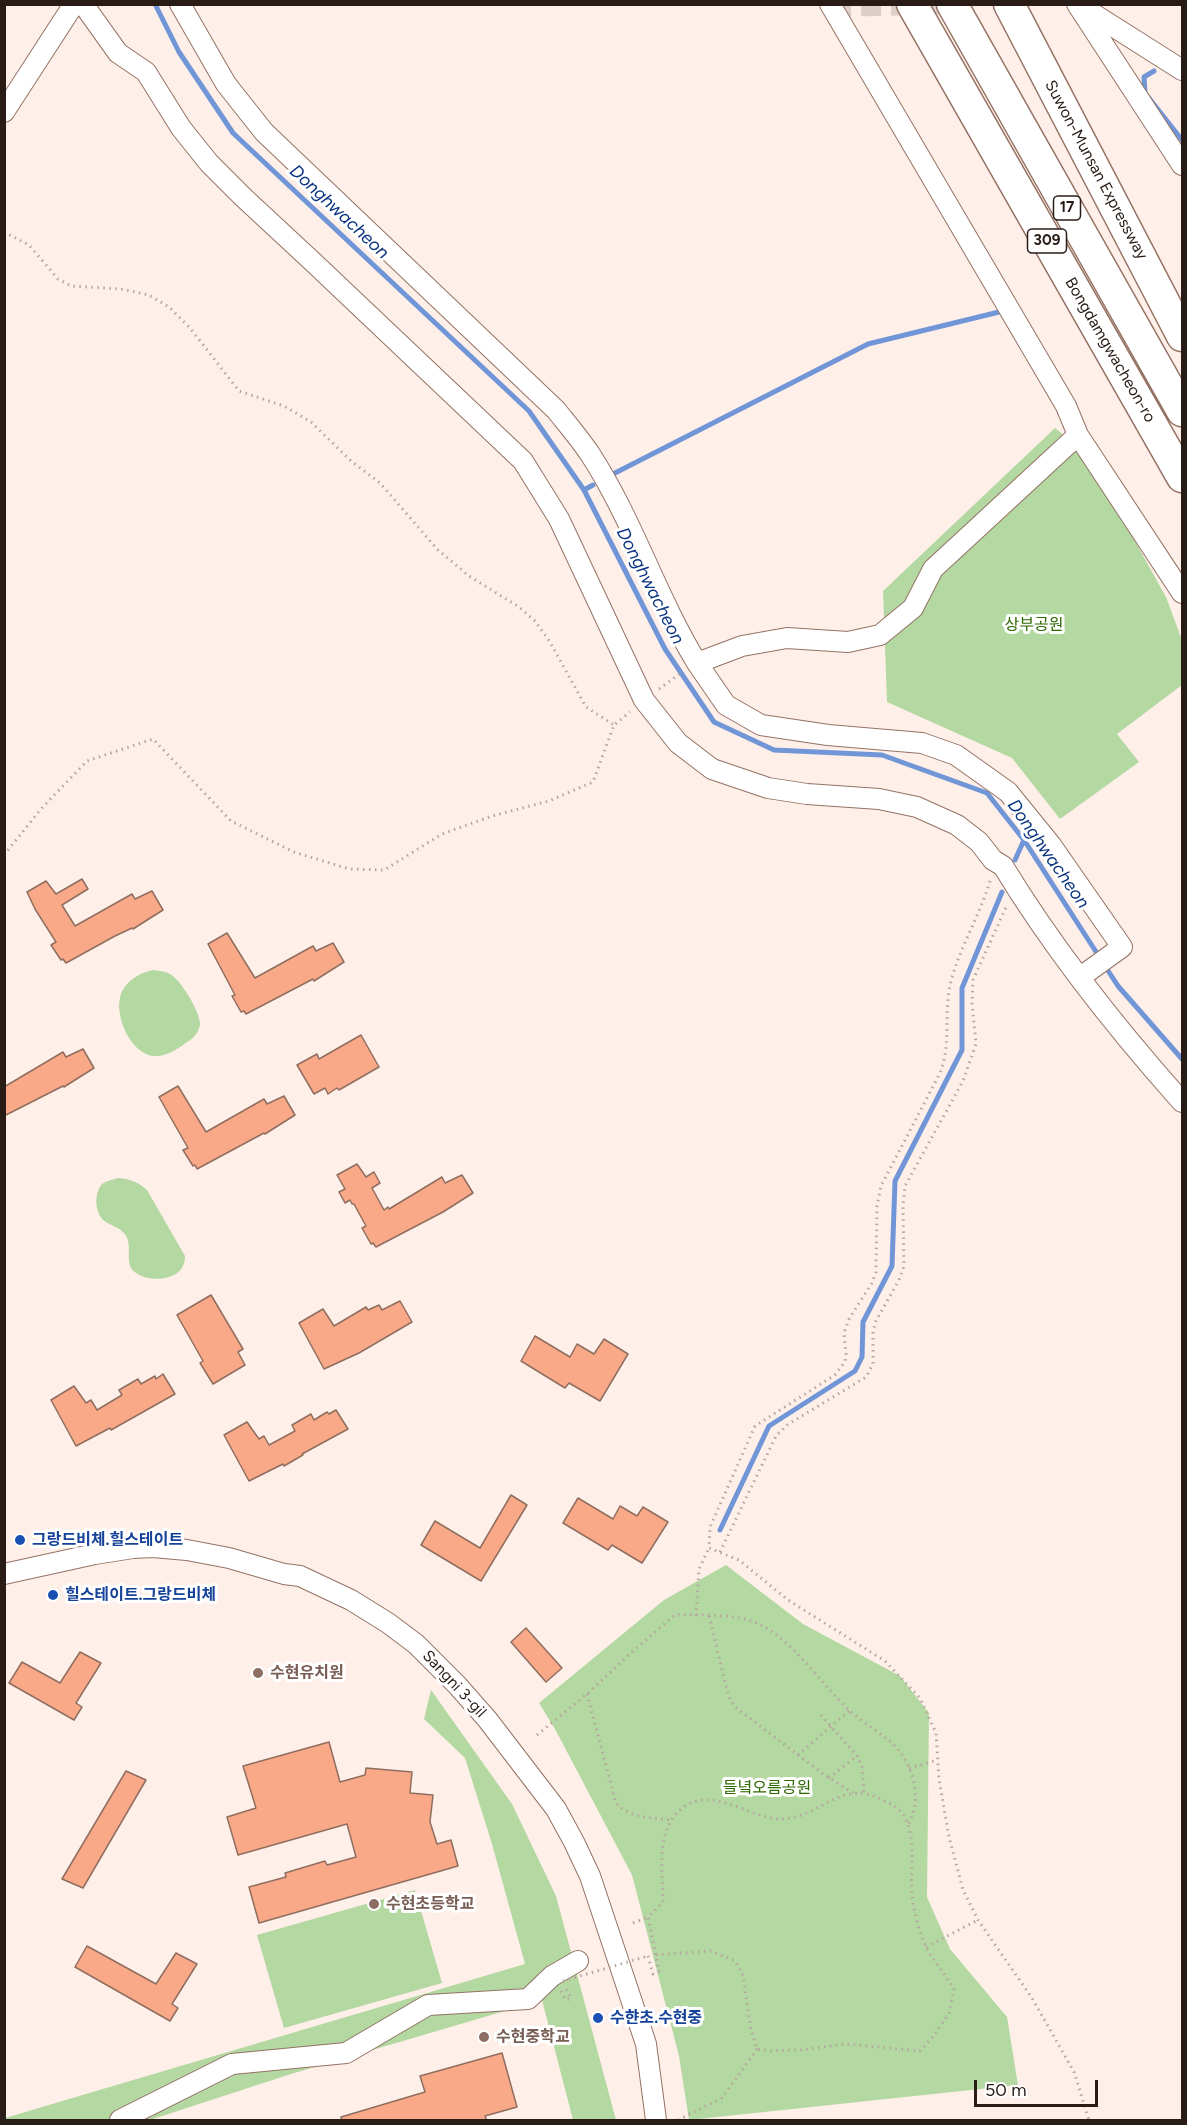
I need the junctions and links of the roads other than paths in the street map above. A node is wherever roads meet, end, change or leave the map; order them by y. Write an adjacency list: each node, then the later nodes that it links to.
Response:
1 (180, 4): 18 (street)
2 (830, 4): 15 (street)
3 (912, 4): 16 (highway, Bongdamgwacheon-ro / 309)
4 (952, 4): 14 (highway, 17)
5 (1009, 4): 13 (highway, Suwon-Munsan Expressway)
6 (1023, 4): 12 (highway)
7 (1078, 4): 9 (street); 11 (street)
8 (75, 8): 10 (street); 19 (street)
9 (1182, 70)
10 (4, 112)
11 (1182, 165)
12 (1182, 298)
13 (1182, 336)
14 (1182, 411)
15 (1078, 435): 17 (street); 18 (street)
16 (1182, 477)
17 (1182, 594)
18 (693, 665): 19 (street)
19 (1083, 976): 20 (street)
20 (1182, 1102)
21 (4, 1574): 24 (street, Sangni 3-gil)
22 (578, 1961): 23 (street)
23 (120, 2121)
24 (656, 2121)

